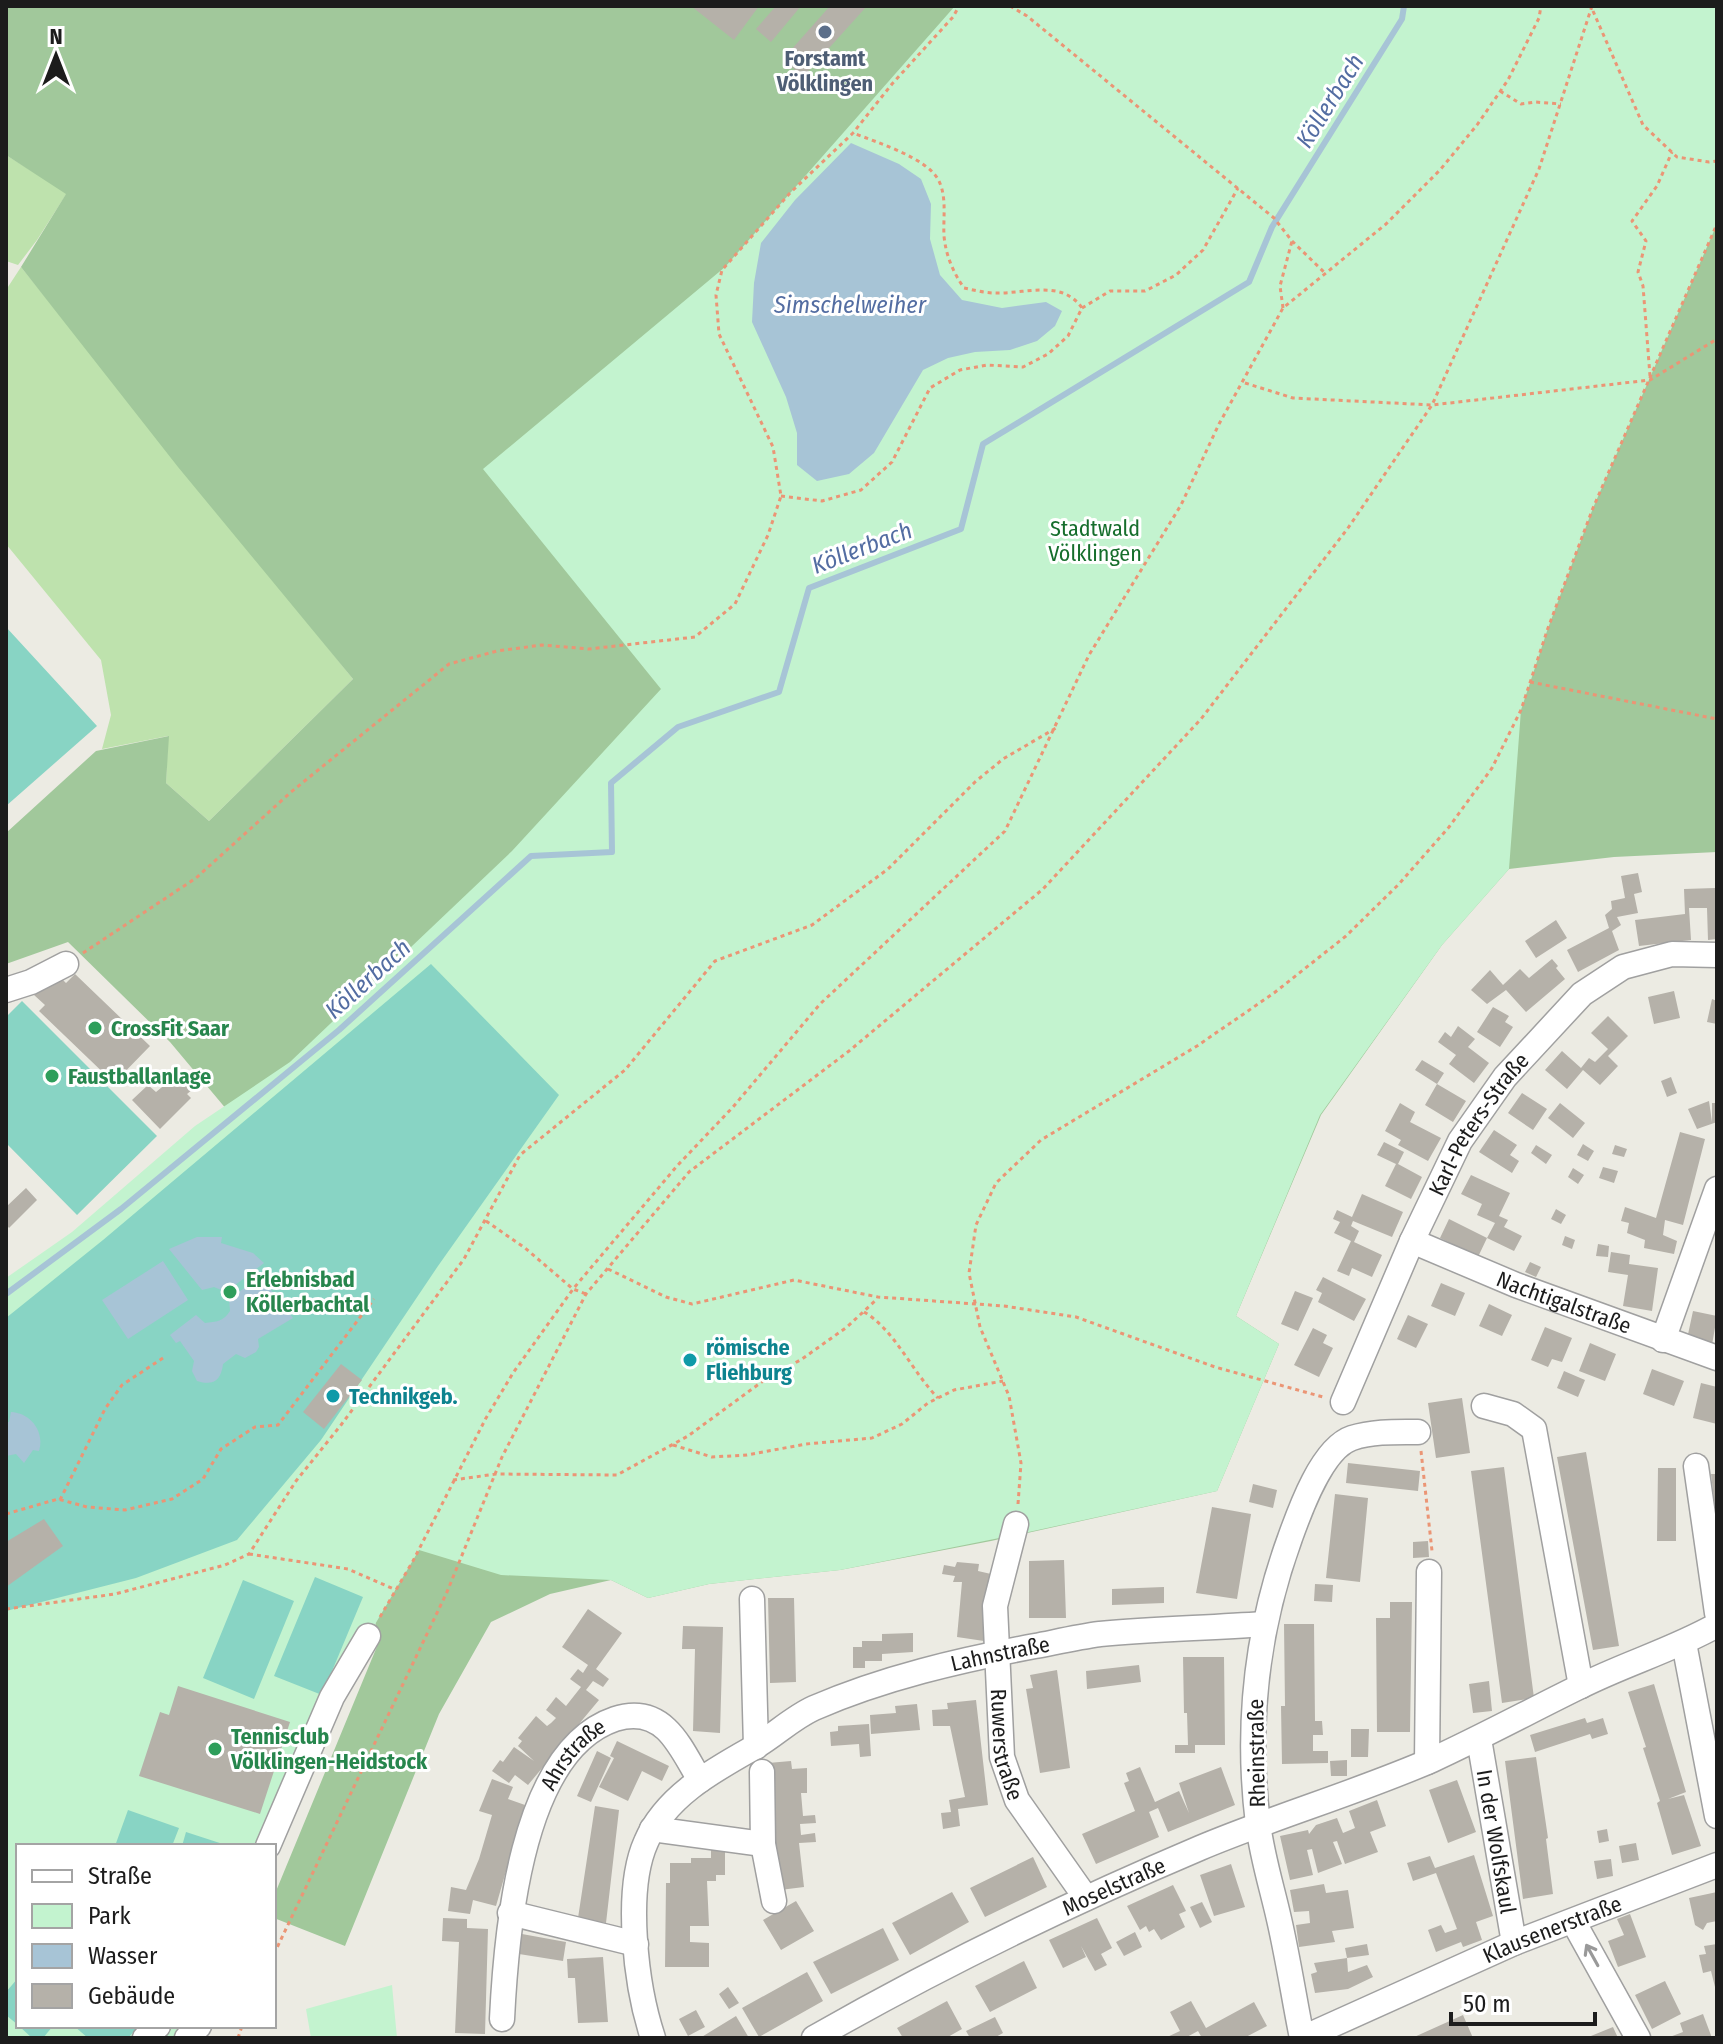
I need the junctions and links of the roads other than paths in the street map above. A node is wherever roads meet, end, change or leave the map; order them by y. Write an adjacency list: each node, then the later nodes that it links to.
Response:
1 (1717, 955): 5 (street, Karl-Peters-Straße)
2 (66, 964): 3 (street)
3 (6, 990)
4 (1717, 1189): 6 (street)
5 (1412, 1241): 6 (street, Nachtigalstraße); 8 (street, Karl-Peters-Straße)
6 (1663, 1340): 7 (street, Nachtigalstraße)
7 (1717, 1358)
8 (1343, 1402)
9 (1484, 1406): 21 (street)
10 (1418, 1432): 16 (street, Rheinstraße)
11 (1696, 1466): 15 (street)
12 (1016, 1524): 20 (street, Ruwerstraße)
13 (1429, 1572): 24 (street)
14 (752, 1599): 23 (street)
15 (1717, 1613)
16 (1263, 1624): 20 (street, Lahnstraße); 28 (street, Rheinstraße)
17 (1717, 1625): 19 (street, Moselstraße)
18 (368, 1636): 30 (street)
19 (1684, 1643): 21 (street, Moselstraße); 27 (street)
20 (996, 1653): 23 (street, Lahnstraße); 33 (street, Ruwerstraße)
21 (1581, 1686): 22 (street, Moselstraße)
22 (1479, 1739): 24 (street, Moselstraße); 37 (street, In der Wolfskaul)
23 (756, 1747): 26 (street, Lahnstraße)
24 (1427, 1762): 28 (street, Moselstraße)
25 (762, 1772): 31 (street)
26 (700, 1780): 29 (street, Lahnstraße); 35 (street, Ahrstraße)
27 (1717, 1816)
28 (1258, 1826): 33 (street, Moselstraße); 42 (street, Rheinstraße)
29 (652, 1829): 31 (street); 38 (street, Lahnstraße)
30 (269, 1844)
31 (763, 1844): 34 (street)
32 (1717, 1865): 36 (street, Klausenerstraße)
33 (1086, 1898): 41 (street, Moselstraße)
34 (774, 1901)
35 (510, 1913): 38 (street); 39 (street, Ahrstraße)
36 (1573, 1921): 37 (street, Klausenerstraße); 43 (street, one-way to 36)
37 (1514, 1943): 42 (street, Klausenerstraße)
38 (636, 1944): 40 (street, Lahnstraße)
39 (502, 2019)
40 (653, 2038)
41 (814, 2038)
42 (1302, 2038)
43 (1638, 2038)

